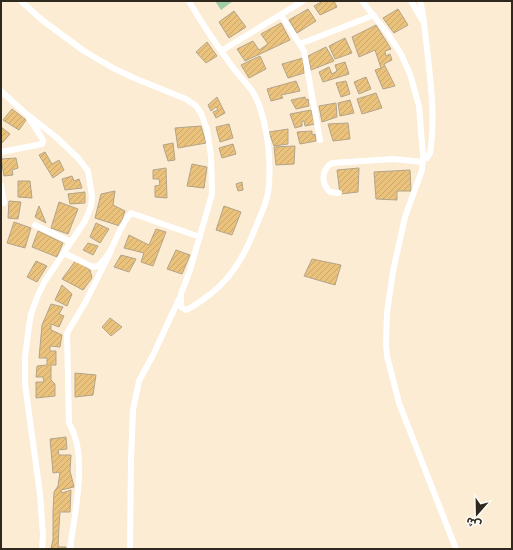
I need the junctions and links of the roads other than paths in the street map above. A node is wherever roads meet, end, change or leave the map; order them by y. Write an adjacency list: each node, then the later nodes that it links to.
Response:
1 (21, 1): 21 (street)
2 (188, 1): 11 (street)
3 (303, 1): 7 (street)
4 (362, 1): 8 (street)
5 (411, 1): 9 (street)
6 (420, 1): 9 (street)
7 (281, 15): 10 (street); 11 (street)
8 (374, 15): 10 (street); 16 (street)
9 (424, 27): 16 (street)
10 (300, 44): 14 (street)
11 (221, 51): 25 (street)
12 (1, 91): 13 (street)
13 (24, 112): 15 (street); 22 (street)
14 (320, 140)
15 (1, 152)
16 (423, 159): 18 (street); 29 (street)
17 (1, 185): 19 (street)
18 (339, 193)
19 (4, 203)
20 (35, 225): 22 (street)
21 (200, 237): 23 (street); 25 (street)
22 (71, 242): 24 (street)
23 (111, 251): 24 (street); 27 (street)
24 (64, 253): 26 (street)
25 (180, 297): 28 (street)
26 (42, 549)
27 (70, 549)
28 (130, 549)
29 (456, 549)

